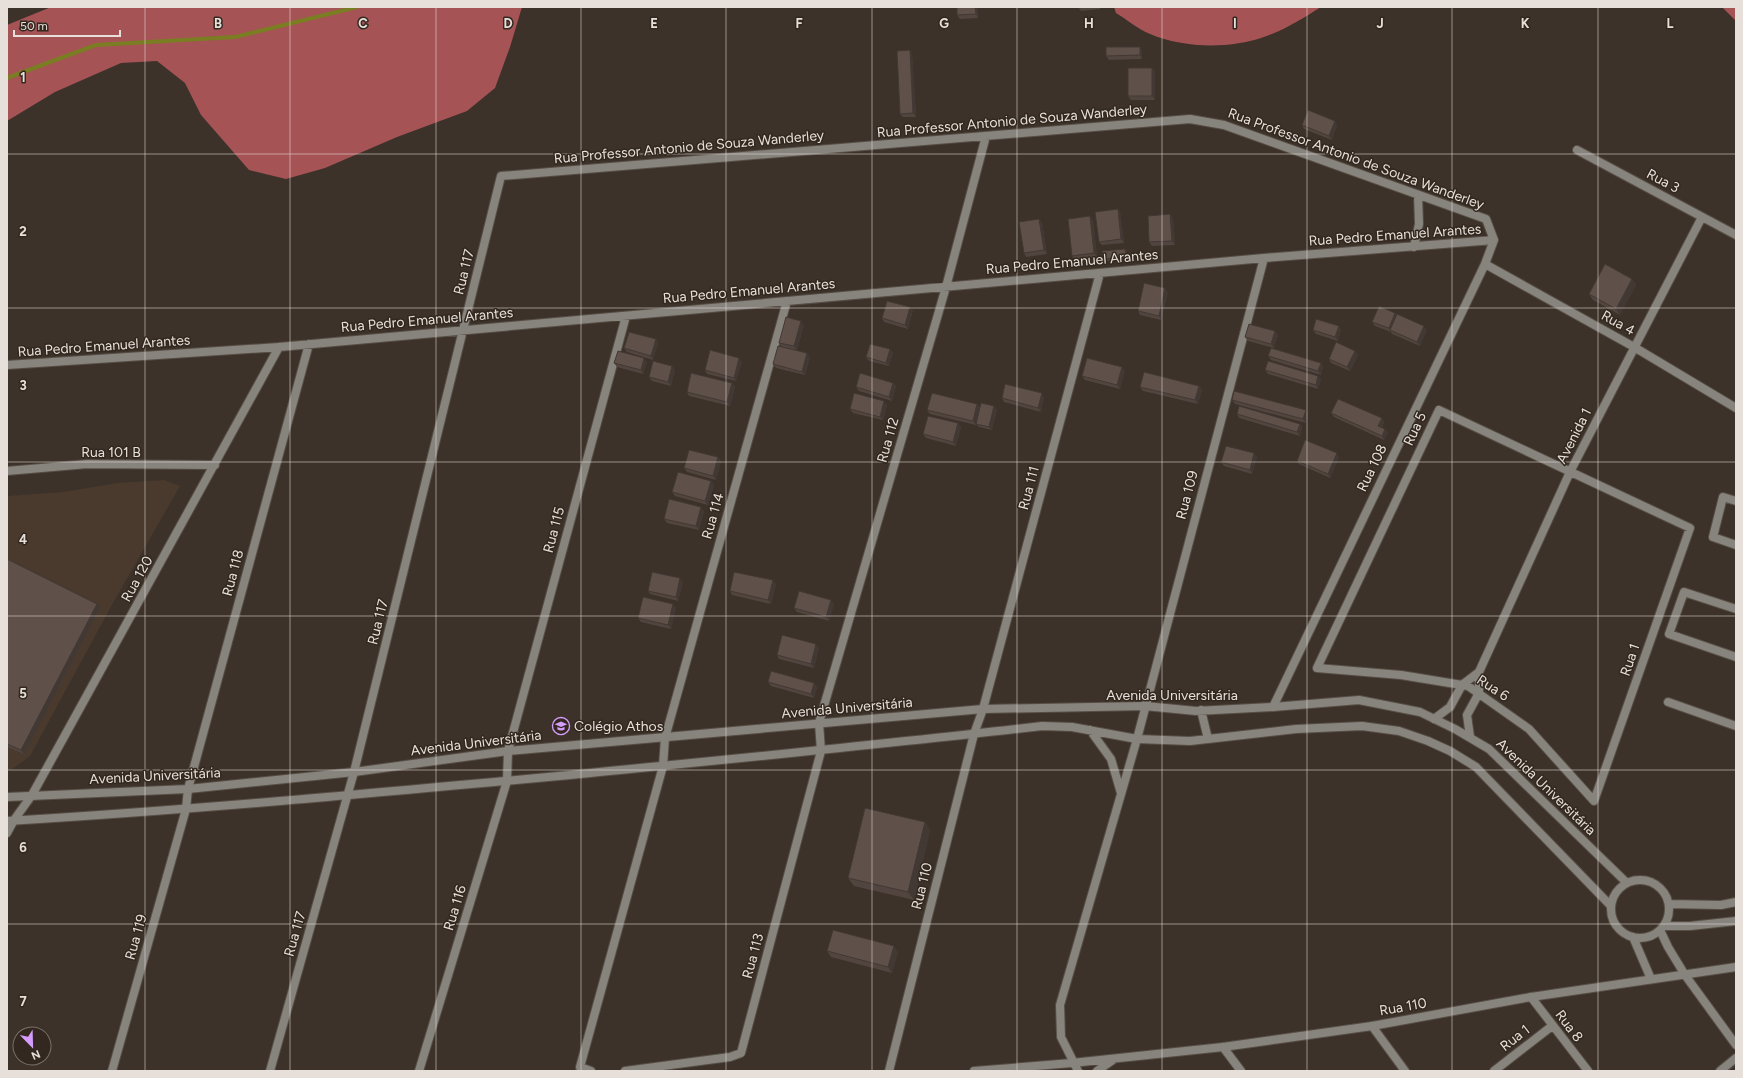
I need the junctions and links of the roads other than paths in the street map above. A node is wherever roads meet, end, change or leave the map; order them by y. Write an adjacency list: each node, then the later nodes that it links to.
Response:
1 (986, 136): 3 (street, Rua Professor Antonio de Souza Wanderley); 4 (street, Rua Professor Antonio de Souza Wanderley); 12 (street, Rua 112)
2 (1577, 150): 5 (street, Rua 3)
3 (501, 176): 15 (street, Rua 117)
4 (1418, 195): 7 (street, Rua Professor Antonio de Souza Wanderley); 8 (street)
5 (1702, 217): 6 (street, Rua 3); 18 (street, Avenida 1)
6 (1736, 235)
7 (1494, 240): 8 (street, Rua Pedro Emanuel Arantes); 10 (street, Rua 108)
8 (1414, 247): 9 (street, Rua Pedro Emanuel Arantes)
9 (1264, 258): 11 (street, Rua Pedro Emanuel Arantes); 34 (street, Rua 109)
10 (1485, 264): 18 (street, Rua 4); 35 (street, Rua 108)
11 (1100, 273): 12 (street, Rua Pedro Emanuel Arantes); 36 (street, Rua 111)
12 (946, 287): 13 (street, Rua Pedro Emanuel Arantes); 39 (street, Rua 112)
13 (787, 301): 14 (street, Rua Pedro Emanuel Arantes); 43 (street, Rua 114)
14 (626, 316): 15 (street, Rua Pedro Emanuel Arantes); 47 (street, Rua 115)
15 (463, 330): 16 (street, Rua Pedro Emanuel Arantes); 50 (street, Rua 117)
16 (309, 344): 17 (street, Rua Pedro Emanuel Arantes); 52 (street, Rua 118)
17 (279, 347): 19 (street, Rua Pedro Emanuel Arantes); 21 (street, Rua 120)
18 (1634, 347): 20 (street, Rua 4); 23 (street, Avenida 1)
19 (7, 365)
20 (1736, 408)
21 (215, 465): 22 (street, Rua 101 B); 54 (street, Rua 120)
22 (7, 471)
23 (1570, 472): 25 (street, Rua 5); 29 (street, Rua 5); 30 (street, Avenida 1)
24 (1736, 501): 26 (street)
25 (1690, 528): 57 (street, Rua 1)
26 (1736, 545)
27 (1736, 609): 28 (street)
28 (1736, 657)
29 (1317, 668): 31 (street, Rua 6)
30 (1479, 672): 31 (street, Avenida 1); 32 (street, Avenida 1)
31 (1462, 685): 32 (street, Rua 6); 38 (street)
32 (1479, 693): 44 (street); 57 (street, Rua 6)
33 (1668, 702): 40 (street)
34 (1145, 706): 36 (street, Avenida Universitária); 37 (street, Avenida Universitária); 45 (street, Rua 109)
35 (1272, 707): 37 (street, Avenida Universitária); 38 (street, Avenida Universitária)
36 (983, 709): 39 (street, Avenida Universitária); 42 (street, Rua 110)
37 (1201, 710): 46 (street)
38 (1434, 719): 44 (street, Avenida Universitária)
39 (819, 723): 43 (street, Avenida Universitária); 48 (street, Rua 112)
40 (1736, 726)
41 (1090, 730): 42 (street); 45 (street); 53 (street)
42 (974, 734): 48 (street); 84 (street, Rua 110)
43 (665, 738): 47 (street, Avenida Universitária); 49 (street)
44 (1470, 738): 61 (street, Avenida Universitária)
45 (1136, 739): 46 (street); 53 (street)
46 (1208, 739): 64 (street)
47 (508, 750): 50 (street, Avenida Universitária); 51 (street, Rua 116)
48 (821, 751): 49 (street); 83 (street, Rua 113)
49 (663, 766): 51 (street); 82 (street)
50 (354, 772): 52 (street, Avenida Universitária); 55 (street, Rua 117)
51 (507, 781): 55 (street); 81 (street, Rua 116)
52 (188, 789): 54 (street, Avenida Universitária); 58 (street, Rua 118)
53 (1121, 793): 78 (street)
54 (32, 795): 56 (street, Avenida Universitária); 59 (street, Rua 120)
55 (347, 796): 58 (street); 80 (street, Rua 117)
56 (7, 797)
57 (1594, 801)
58 (186, 809): 59 (street); 79 (street, Rua 119)
59 (10, 820): 60 (street, Rua 120)
60 (7, 833)
61 (1627, 883): 63 (street); 64 (street)
62 (1736, 902): 63 (street)
63 (1669, 904): 66 (street)
64 (1611, 906): 67 (street)
65 (1736, 921): 66 (street)
66 (1662, 928): 67 (street); 69 (street)
67 (1633, 937): 70 (street)
68 (1736, 967): 69 (street, Rua 110)
69 (1685, 975): 70 (street, Rua 110); 74 (street)
70 (1651, 979): 71 (street, Rua 110)
71 (1531, 997): 72 (street, Rua 110); 73 (street, Rua 8)
72 (1372, 1026): 75 (street, Rua 110); 89 (street)
73 (1552, 1026): 90 (street, Rua 1); 91 (street, Rua 8)
74 (1736, 1045)
75 (1223, 1047): 77 (street, Rua 110); 88 (street)
76 (1736, 1058): 92 (street)
77 (1116, 1059): 78 (street, Rua 110); 87 (street)
78 (1072, 1063): 85 (street, Rua 110); 86 (street)
79 (112, 1071)
80 (270, 1071)
81 (419, 1071)
82 (591, 1071)
83 (625, 1071)
84 (889, 1071)
85 (974, 1071)
86 (1078, 1071)
87 (1097, 1071)
88 (1241, 1071)
89 (1405, 1071)
90 (1494, 1071)
91 (1588, 1071)
92 (1720, 1071)

